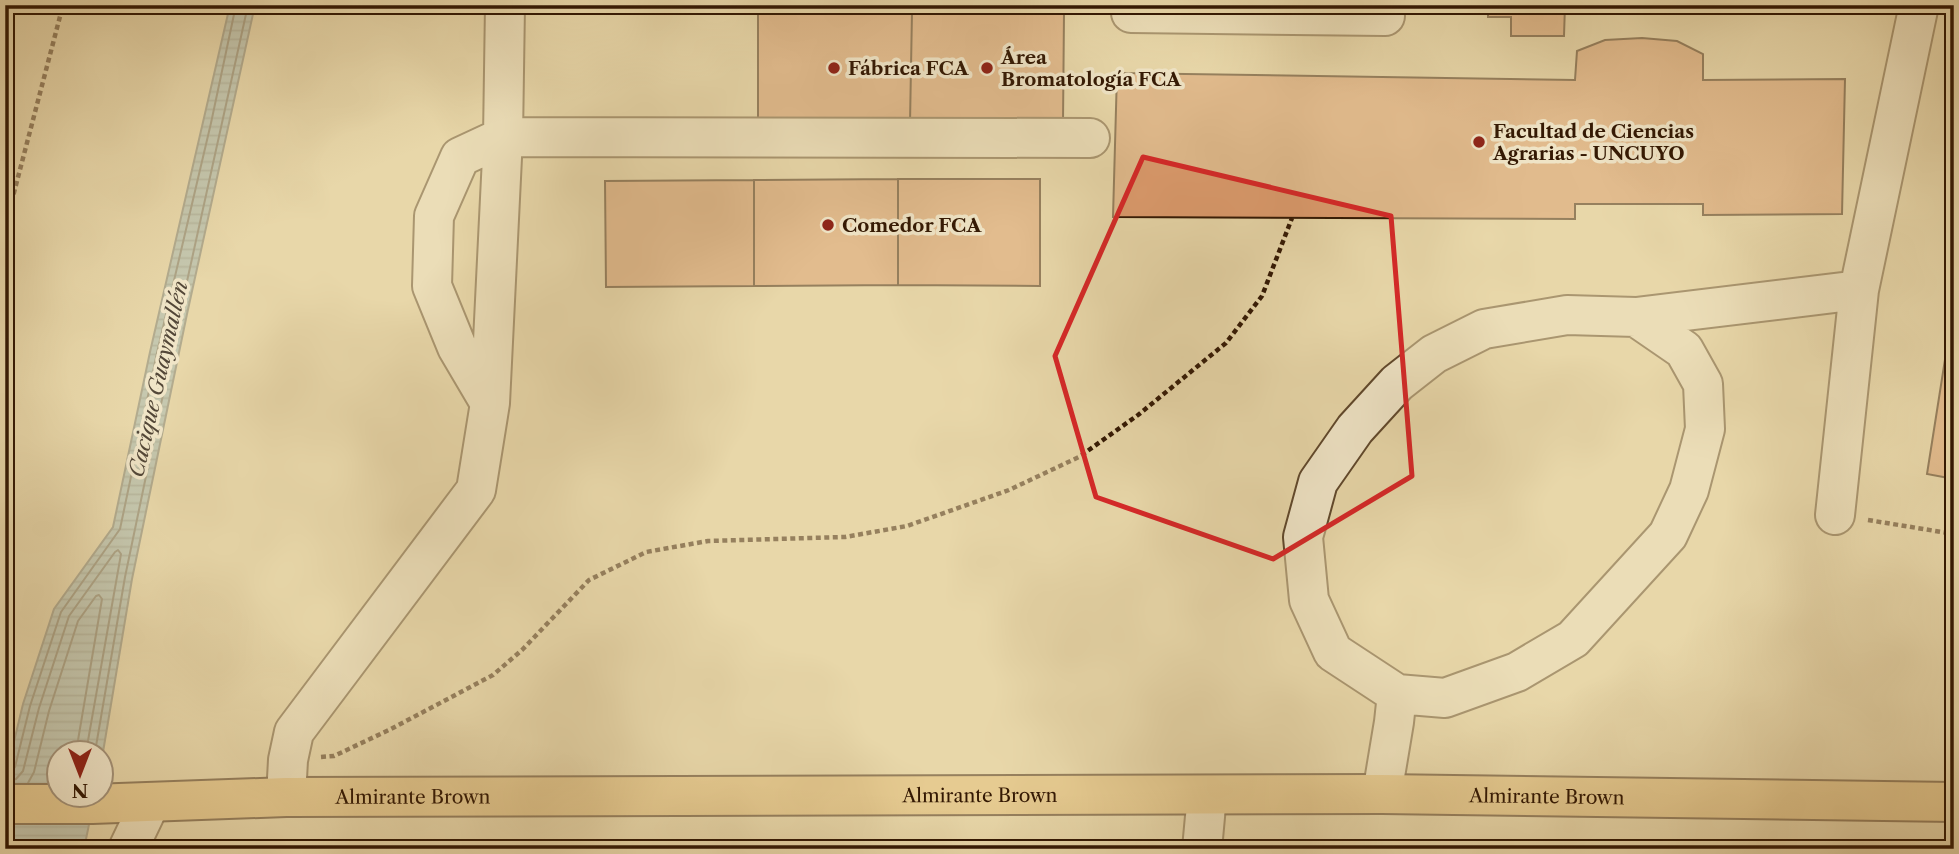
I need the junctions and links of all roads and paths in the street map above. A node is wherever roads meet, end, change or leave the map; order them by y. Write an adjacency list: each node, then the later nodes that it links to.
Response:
1 (63, 5): 9 (path)
2 (505, 5): 6 (street)
3 (1131, 5): 5 (street)
4 (1919, 5): 10 (street)
5 (1385, 16)
6 (503, 137): 7 (street); 12 (street); 12 (street)
7 (1090, 138)
8 (1292, 218): 16 (path)
9 (5, 228)
10 (1859, 290): 11 (street); 13 (street)
11 (1636, 317): 15 (street); 15 (street)
12 (490, 404): 16 (street)
13 (1835, 515): 14 (path)
14 (1954, 534)
15 (1396, 694): 17 (street)
16 (287, 779): 18 (main road, Almirante Brown); 20 (main road, Almirante Brown)
17 (1382, 794): 18 (main road, Almirante Brown); 19 (main road, Almirante Brown)
18 (1207, 795): 23 (street)
19 (1954, 802)
20 (150, 803): 21 (main road, Almirante Brown); 22 (street)
21 (5, 804)
22 (128, 849)
23 (1202, 849)

